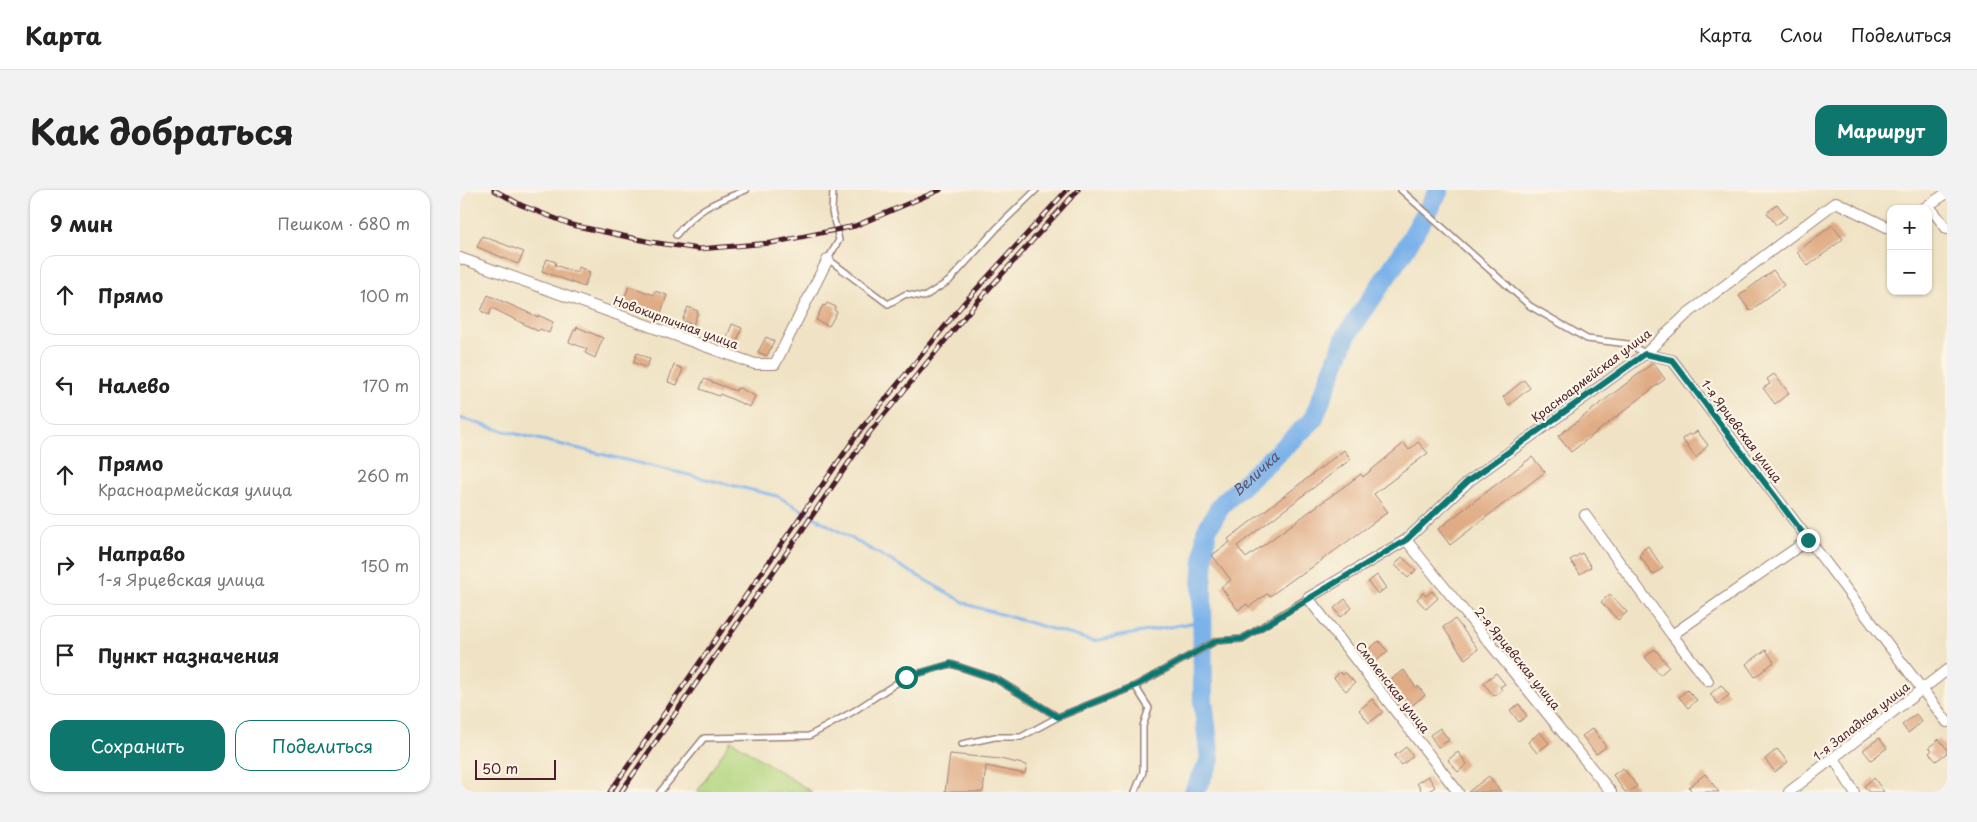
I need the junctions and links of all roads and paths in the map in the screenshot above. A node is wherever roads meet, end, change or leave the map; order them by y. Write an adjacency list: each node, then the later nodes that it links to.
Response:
1 (746, 190): 10 (lane)
2 (833, 190): 12 (lane)
3 (1036, 190): 12 (lane)
4 (1401, 190): 13 (lane)
5 (1947, 193): 6 (street)
6 (1928, 205)
7 (1932, 214): 9 (street)
8 (1887, 227): 13 (street, Красноармейская улица)
9 (1947, 230)
10 (676, 235)
11 (460, 258): 12 (street, Новокирпичная улица)
12 (828, 259)
13 (1645, 354): 15 (street, Красноармейская улица); 16 (street, 1-я Ярцевская улица)
14 (1584, 515): 18 (street)
15 (1406, 540): 17 (street, Красноармейская улица); 30 (street, 2-я Ярцевская улица)
16 (1808, 540): 18 (street); 22 (street, 1-я Ярцевская улица)
17 (1308, 598): 21 (lane); 29 (street, Смоленская улица)
18 (1672, 635): 20 (street)
19 (1947, 670): 22 (street, 1-я Западная улица)
20 (1708, 681)
21 (1135, 686): 23 (lane); 28 (lane)
22 (1922, 690): 24 (street, 1-я Ярцевская улица); 26 (street, 1-я Западная улица)
23 (1058, 717): 25 (lane); 27 (lane)
24 (1947, 722)
25 (962, 744)
26 (1834, 758): 31 (street, 1-я Западная улица); 32 (street)
27 (660, 792)
28 (1135, 792)
29 (1458, 792)
30 (1611, 792)
31 (1790, 792)
32 (1854, 792)

